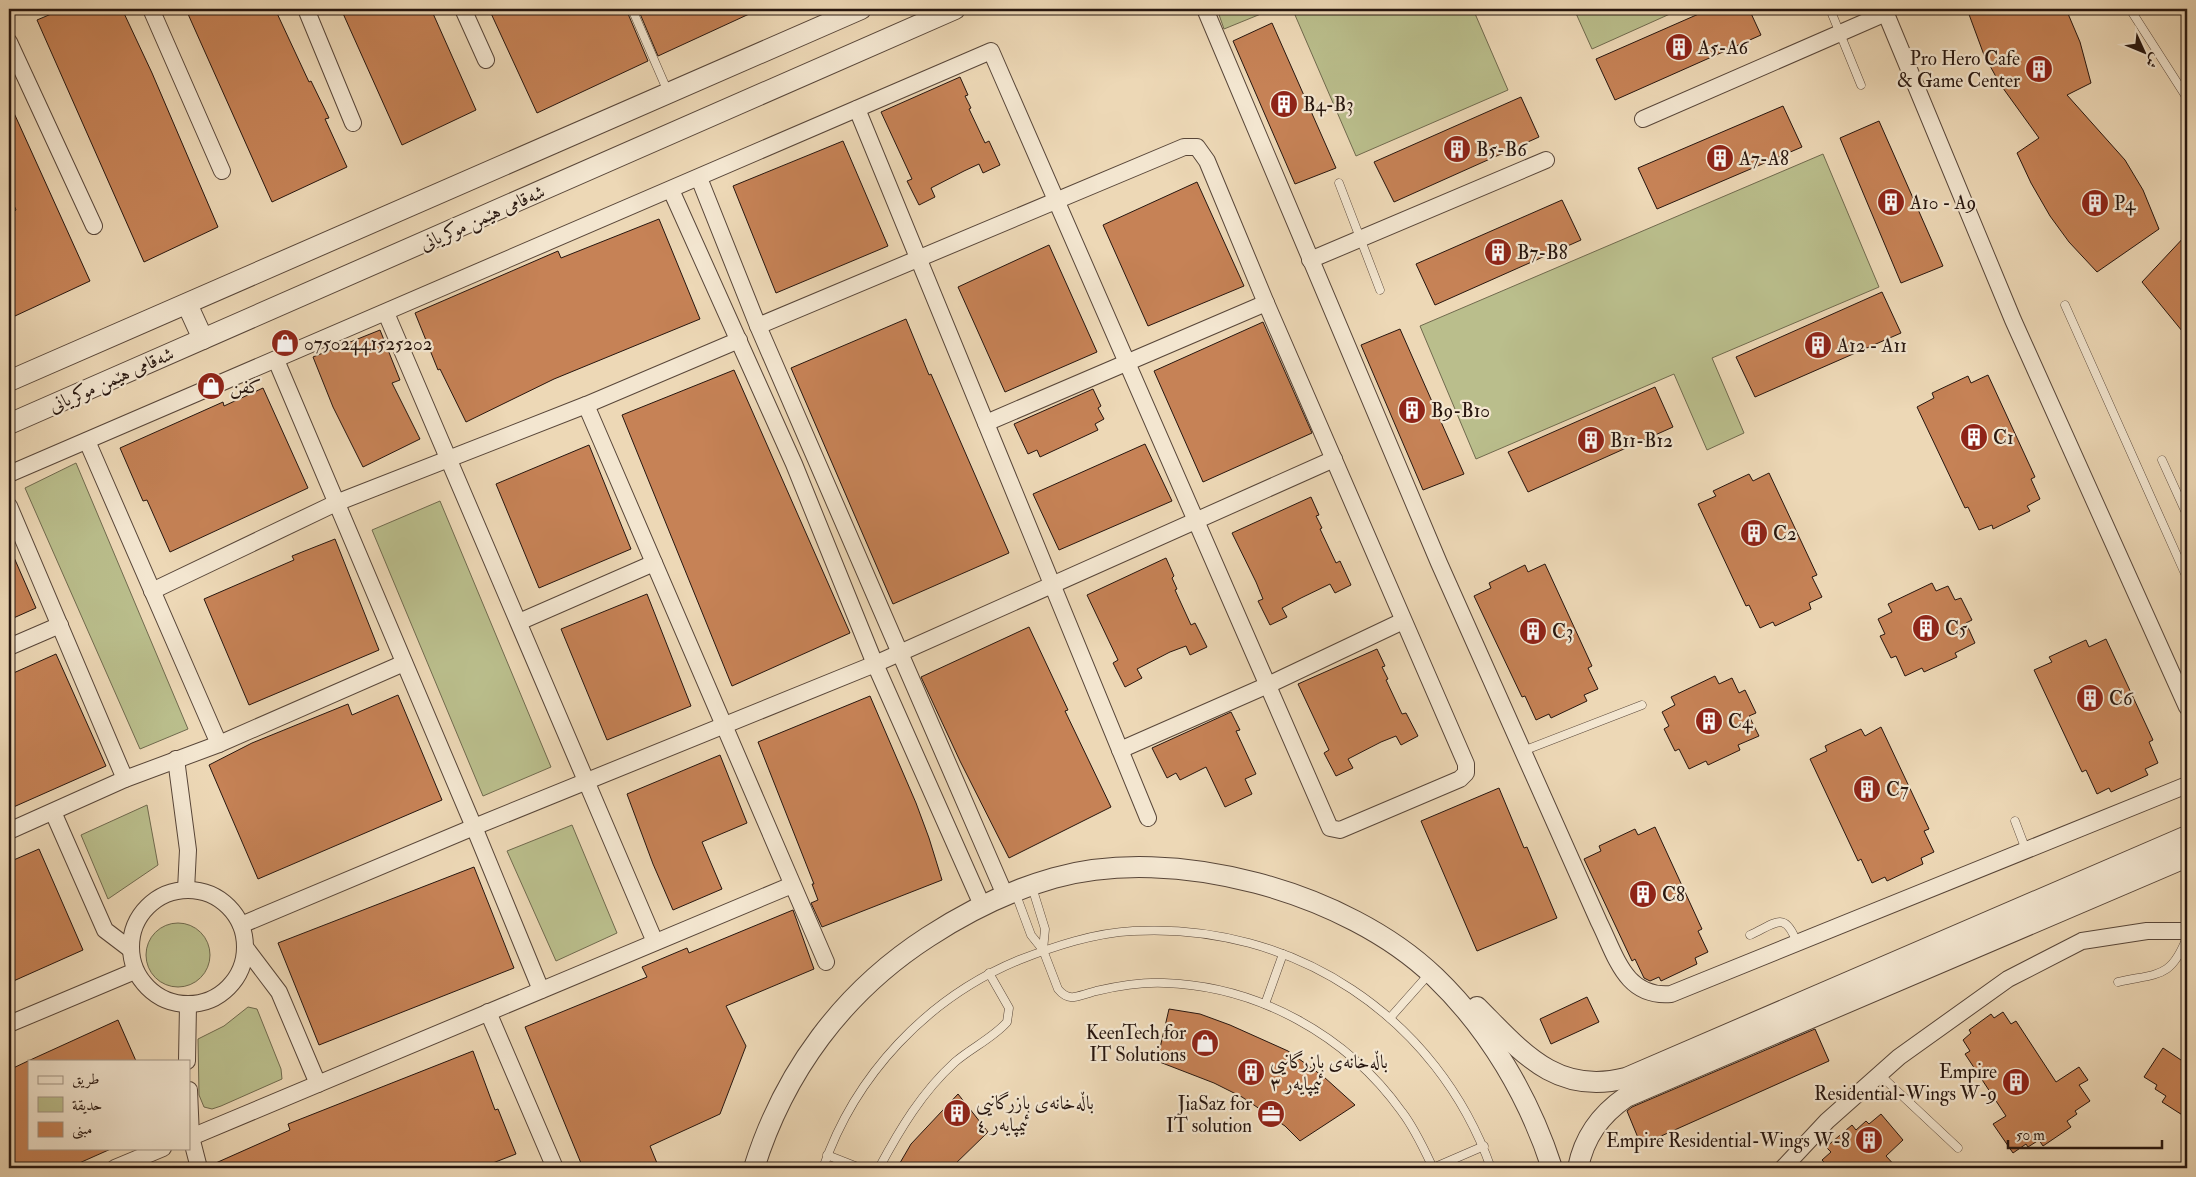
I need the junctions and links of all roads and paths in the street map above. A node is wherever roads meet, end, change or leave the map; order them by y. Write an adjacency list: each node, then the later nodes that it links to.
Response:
1 (151, 9): 21 (street)
2 (306, 9): 19 (street)
3 (463, 9): 13 (street)
4 (632, 9): 15 (lane)
5 (955, 9): 36 (street, شەقامی هێمن موکریانی)
6 (1205, 9): 29 (street)
7 (1830, 9): 11 (lane)
8 (2130, 9): 16 (lane)
9 (857, 10): 15 (street, شەقامی هێمن موکریانی)
10 (1885, 11): 11 (street); 67 (street)
11 (1839, 33): 14 (lane); 18 (street)
12 (9, 42): 26 (street)
13 (486, 60)
14 (1860, 85)
15 (669, 93): 32 (street, شەقامی هێمن موکریانی)
16 (2187, 98)
17 (857, 109): 22 (street); 25 (street); 28 (street)
18 (1643, 119)
19 (353, 123)
20 (1546, 160): 27 (street)
21 (222, 171)
22 (699, 178): 24 (street); 35 (street)
23 (1339, 183): 27 (lane)
24 (671, 190): 34 (street); 37 (street)
25 (1057, 200): 28 (street); 31 (street); 39 (street)
26 (94, 226)
27 (1360, 238): 29 (street); 30 (lane)
28 (918, 258): 35 (street); 42 (street)
29 (1310, 260): 71 (street)
30 (1380, 290)
31 (1266, 303): 39 (street); 46 (street)
32 (187, 304): 36 (street); 40 (street, شەقامی هێمن موکریانی)
33 (2065, 305): 54 (lane)
34 (386, 313): 38 (street); 45 (street)
35 (758, 326): 62 (street)
36 (203, 339): 43 (street, شەقامی هێمن موکریانی)
37 (739, 340): 41 (street); 64 (street)
38 (276, 360): 44 (street); 49 (street)
39 (1128, 362): 42 (street); 52 (street)
40 (9, 381)
41 (586, 405): 45 (street); 53 (street)
42 (986, 423): 56 (street)
43 (9, 424)
44 (86, 441): 48 (street); 57 (street)
45 (449, 459): 49 (street); 59 (street)
46 (1334, 459): 52 (street); 58 (street)
47 (2162, 460): 51 (lane)
48 (9, 474)
49 (336, 503): 57 (street); 63 (street)
50 (9, 506): 60 (street)
51 (2187, 515)
52 (1196, 520): 56 (street); 65 (street)
53 (654, 563): 59 (street); 68 (street)
54 (2185, 564): 55 (lane)
55 (2187, 578)
56 (1053, 585): 62 (street); 70 (street)
57 (152, 591): 69 (street)
58 (1403, 621): 65 (street); 65 (street)
59 (519, 622): 74 (street)
60 (60, 625): 61 (street); 73 (street)
61 (9, 647)
62 (899, 653): 64 (street); 82 (street)
63 (404, 662): 69 (street); 79 (street)
64 (875, 664): 68 (street); 83 (street)
65 (1268, 685): 70 (street)
66 (1642, 704): 71 (lane)
67 (2187, 707)
68 (724, 726): 74 (street); 86 (street)
69 (219, 744): 72 (street)
70 (1120, 750): 77 (street)
71 (1523, 751): 95 (street)
72 (176, 759): 73 (street); 87 (street)
73 (125, 779): 76 (street)
74 (587, 781): 79 (street); 94 (street)
75 (2187, 785): 84 (street)
76 (53, 812): 80 (street); 97 (street)
77 (1148, 818)
78 (2015, 821): 84 (lane)
79 (474, 827): 90 (street); 105 (street)
80 (9, 831)
81 (2187, 836): 103 (street)
82 (979, 837): 83 (street); 88 (street)
83 (956, 846): 89 (street)
84 (2026, 850): 95 (street)
85 (2187, 857): 129 (street)
86 (792, 885): 94 (street); 100 (street)
87 (186, 890): 90 (street); 97 (street)
88 (1017, 890): 89 (street); 98 (lane); 98 (lane); 103 (street)
89 (982, 905): 122 (street)
90 (241, 925): 96 (street)
91 (2187, 931): 112 (street)
92 (1750, 935): 95 (lane)
93 (2187, 938): 104 (lane)
94 (655, 942): 105 (street)
95 (1797, 943)
96 (245, 947): 107 (street); 113 (street)
97 (130, 949): 101 (street)
98 (1043, 950): 99 (lane); 102 (lane); 106 (lane)
99 (1283, 954): 106 (lane); 109 (lane)
100 (826, 962)
101 (135, 971): 107 (street); 110 (street)
102 (989, 972): 118 (lane); 125 (lane)
103 (1432, 974): 109 (lane); 128 (street)
104 (2118, 982)
105 (541, 990): 108 (street)
106 (1264, 1004): 126 (lane)
107 (188, 1005): 111 (street)
108 (488, 1012): 113 (street); 119 (street)
109 (1390, 1018): 115 (lane)
110 (9, 1024)
111 (187, 1060)
112 (1879, 1074): 116 (lane); 130 (street)
113 (318, 1084): 114 (street)
114 (190, 1137): 121 (street)
115 (1484, 1146): 126 (lane); 127 (lane)
116 (1958, 1148)
117 (158, 1150): 120 (street)
118 (827, 1155): 123 (lane); 124 (lane)
119 (551, 1167)
120 (115, 1168)
121 (199, 1168)
122 (754, 1168)
123 (822, 1168)
124 (860, 1168)
125 (879, 1168)
126 (1433, 1168)
127 (1491, 1168)
128 (1552, 1168)
129 (1578, 1168)
130 (1783, 1168)

